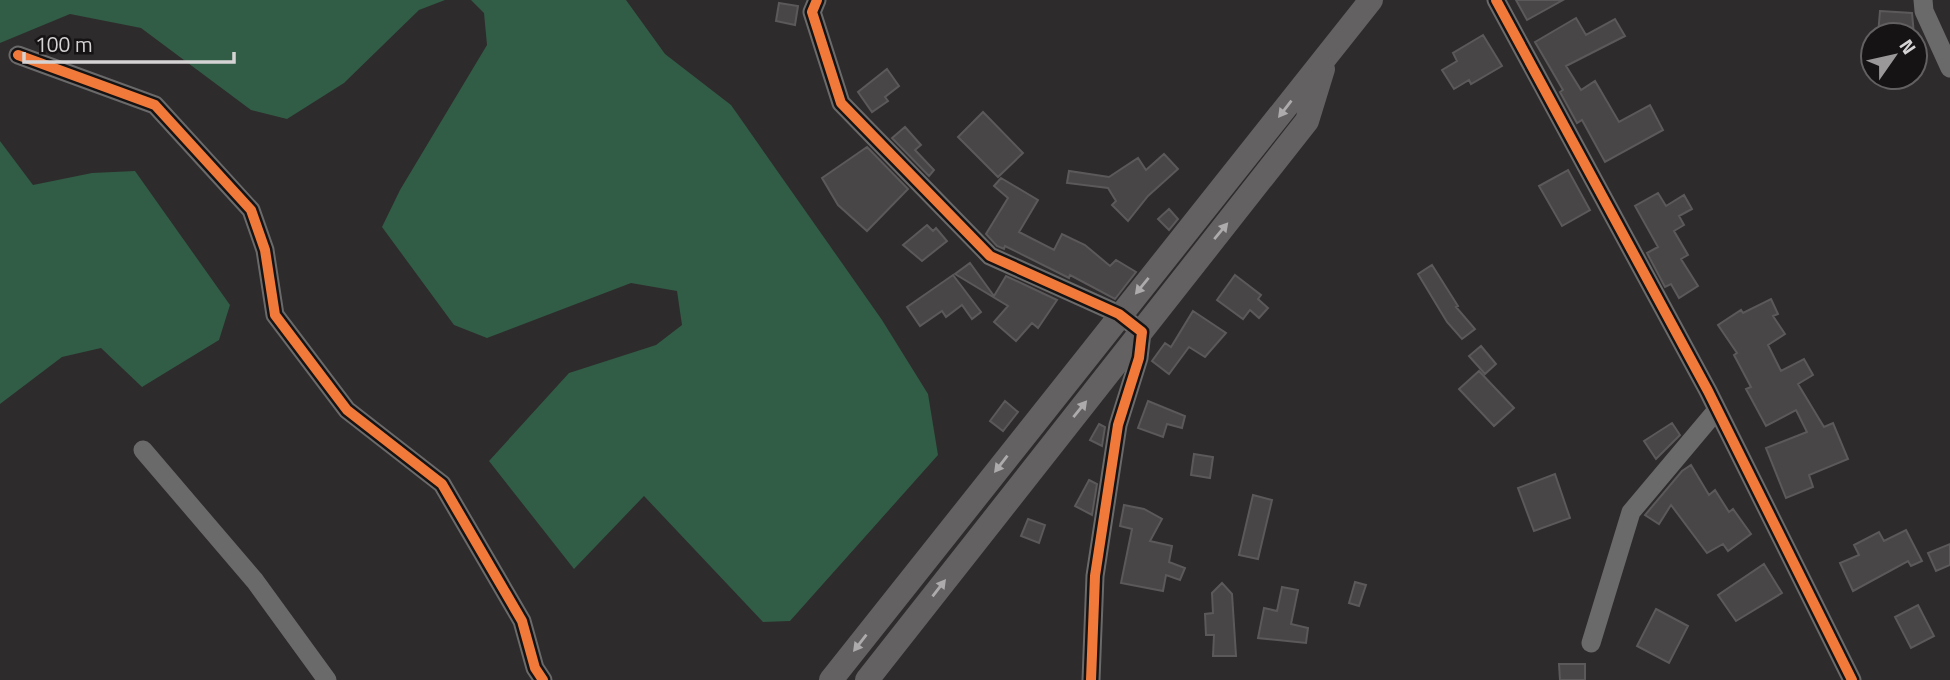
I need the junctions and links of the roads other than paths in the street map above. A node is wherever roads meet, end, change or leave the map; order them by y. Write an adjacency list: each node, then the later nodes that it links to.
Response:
1 (817, 0): 8 (street)
2 (1371, 0): 6 (main road)
3 (1496, 0): 10 (street)
4 (1923, 0): 7 (street)
5 (18, 55): 14 (street)
6 (1327, 55): 8 (main road, one-way to 8); 9 (main road, one-way to 6)
7 (1950, 68)
8 (1119, 314): 9 (street); 15 (main road, one-way to 15)
9 (1142, 332): 16 (main road, one-way to 9); 17 (street)
10 (1716, 411): 12 (street); 18 (street)
11 (143, 450): 13 (street)
12 (1591, 643)
13 (327, 680)
14 (543, 680)
15 (831, 680)
16 (867, 680)
17 (1091, 680)
18 (1852, 680)

